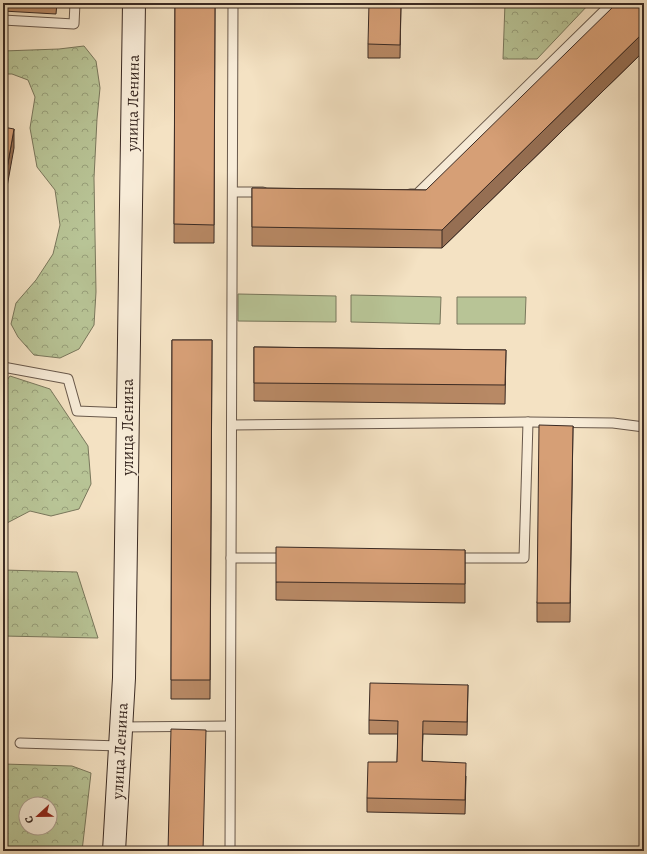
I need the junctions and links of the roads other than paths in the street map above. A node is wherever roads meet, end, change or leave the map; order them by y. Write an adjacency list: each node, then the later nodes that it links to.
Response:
1 (75, 3): 5 (lane)
2 (134, 3): 10 (main road, улица Ленина)
3 (233, 3): 6 (lane)
4 (612, 3): 8 (lane)
5 (3, 20)
6 (232, 192): 7 (lane); 12 (lane)
7 (271, 192)
8 (401, 194)
9 (3, 367): 10 (lane)
10 (128, 413): 18 (main road, улица Ленина)
11 (528, 422): 12 (lane); 13 (lane); 16 (lane)
12 (232, 425): 14 (lane)
13 (644, 427)
14 (231, 558): 15 (lane); 17 (lane)
15 (294, 558)
16 (445, 558)
17 (230, 726): 18 (lane); 21 (lane)
18 (121, 736): 19 (lane); 20 (main road, улица Ленина)
19 (20, 743)
20 (114, 851)
21 (230, 851)

